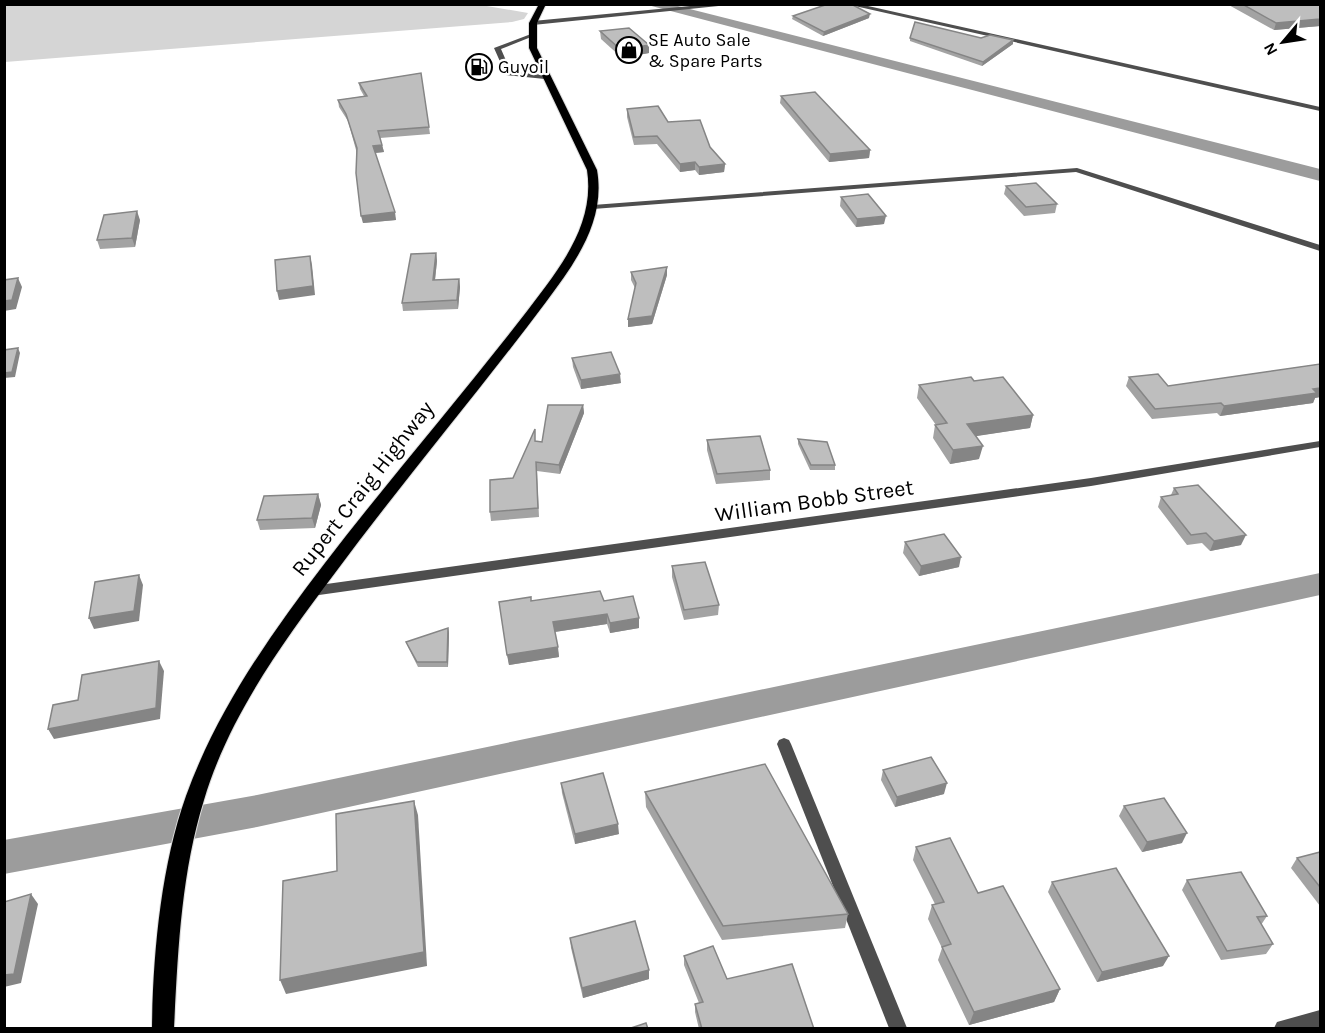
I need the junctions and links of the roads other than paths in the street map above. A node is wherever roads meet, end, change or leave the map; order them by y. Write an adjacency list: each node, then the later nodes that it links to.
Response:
1 (735, 4): 4 (street)
2 (849, 4): 6 (street)
3 (542, 5): 4 (main road)
4 (533, 29): 5 (main road, Rupert Craig Highway); 5 (street)
5 (544, 77): 7 (main road, Rupert Craig Highway)
6 (1320, 109)
7 (593, 207): 8 (street); 10 (main road, Rupert Craig Highway)
8 (1320, 248)
9 (1320, 444): 10 (street, William Bobb Street)
10 (312, 591): 13 (main road, Rupert Craig Highway)
11 (784, 744): 14 (street)
12 (1320, 1019): 15 (street)
13 (163, 1029)
14 (898, 1029)
15 (1283, 1029)

